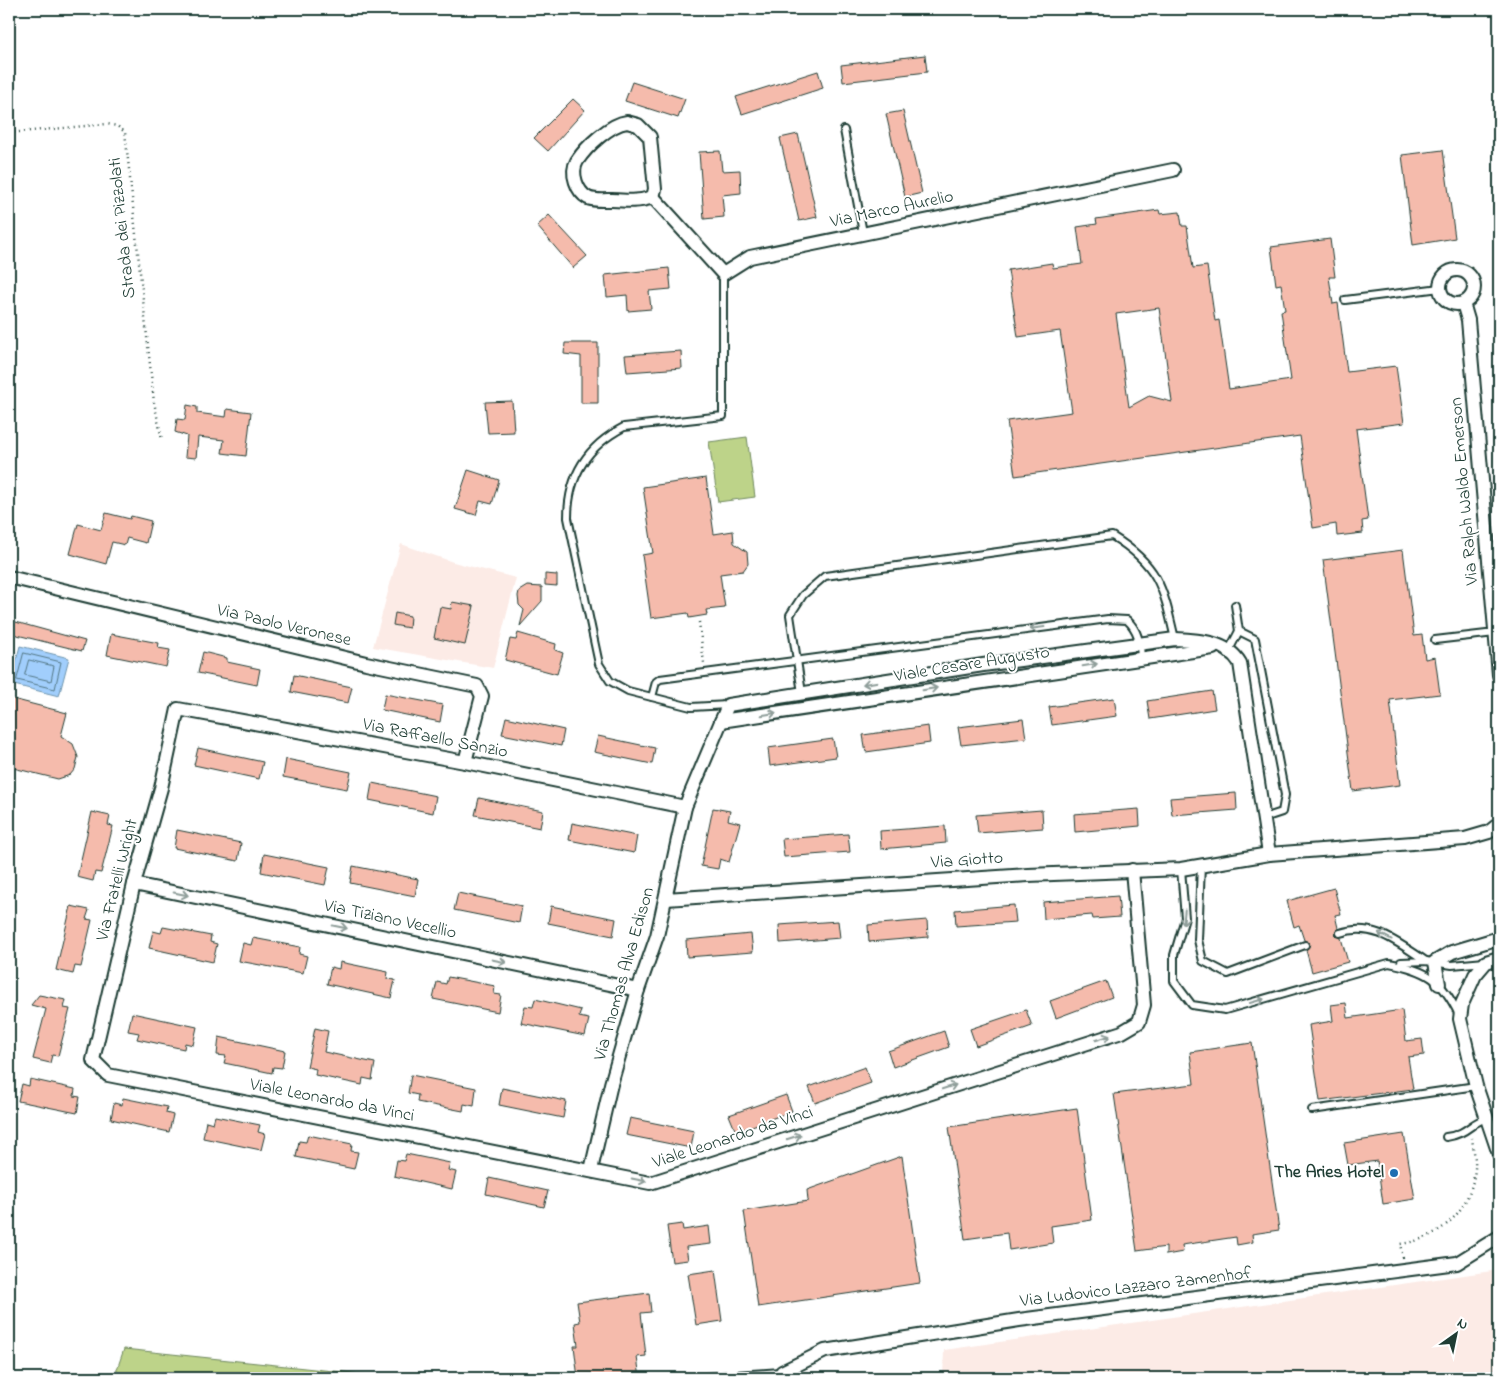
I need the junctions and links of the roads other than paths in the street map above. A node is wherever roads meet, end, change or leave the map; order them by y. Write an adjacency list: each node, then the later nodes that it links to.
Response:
1 (844, 130): 4 (lane)
2 (1173, 170): 4 (street, Via Marco Aurelio)
3 (653, 197): 3 (street); 5 (street)
4 (863, 233): 5 (street, Via Marco Aurelio)
5 (723, 274): 21 (lane)
6 (1440, 288): 7 (lane); 8 (street); 8 (street)
7 (1345, 300)
8 (1463, 303): 12 (street, Via Ralph Waldo Emerson)
9 (9, 577): 25 (street, Via Paolo Veronese)
10 (1235, 605): 11 (lane)
11 (1239, 631): 16 (lane); 27 (lane)
12 (1495, 633): 14 (lane); 19 (street, Via Ralph Waldo Emerson)
13 (1174, 639): 15 (street, Viale Cesare Augusto); 16 (street, Viale Cesare Augusto); 18 (lane)
14 (1435, 640)
15 (1140, 644): 17 (lane); 18 (lane, one-way to 18); 20 (street, Viale Cesare Augusto, one-way to 20)
16 (1228, 652): 17 (street, Viale Cesare Augusto); 27 (street, Viale Cesare Augusto)
17 (1141, 657): 24 (street, Viale Cesare Augusto, one-way to 17)
18 (798, 659): 20 (lane); 21 (lane)
19 (1499, 675)
20 (802, 693): 22 (street, Viale Cesare Augusto)
21 (652, 697): 22 (lane)
22 (728, 705): 24 (street, Via Thomas Alva Edison)
23 (178, 709): 25 (street, Via Raffaello Sanzio); 33 (street, Via Fratelli Wright)
24 (721, 721): 26 (street, Via Thomas Alva Edison)
25 (465, 762): 26 (street, Via Raffaello Sanzio)
26 (685, 807): 34 (street, Via Thomas Alva Edison)
27 (1264, 818): 29 (street, Viale Cesare Augusto)
28 (1499, 824): 29 (street)
29 (1269, 854): 30 (street, Via Giotto)
30 (1201, 865): 31 (street, Via Giotto); 37 (lane)
31 (1181, 869): 32 (street, Via Giotto); 41 (lane, one-way to 41)
32 (1132, 870): 34 (street, Via Giotto); 51 (street, Viale Leonardo da Vinci, one-way to 32)
33 (134, 884): 43 (street, Via Tiziano Vecellio, one-way to 43); 45 (street, Via Fratelli Wright)
34 (666, 900): 43 (street, Via Thomas Alva Edison)
35 (1340, 933): 39 (lane, one-way to 35)
36 (1499, 938): 39 (street)
37 (1305, 945)
38 (1499, 958): 40 (street)
39 (1430, 962): 40 (lane); 41 (lane); 42 (street)
40 (1486, 962): 44 (street)
41 (1389, 963): 42 (lane)
42 (1439, 984): 44 (lane)
43 (638, 990): 51 (street, Via Thomas Alva Edison)
44 (1460, 1019): 46 (street)
45 (93, 1060): 51 (street, Viale Leonardo da Vinci)
46 (1476, 1086): 47 (lane); 48 (street)
47 (1312, 1110)
48 (1487, 1118): 49 (lane); 50 (street)
49 (1446, 1137)
50 (1499, 1154)
51 (591, 1170)
52 (1499, 1236): 53 (street, Via Ludovico Lazzaro Zamenhof)
53 (780, 1375): 54 (lane)
54 (690, 1378)

